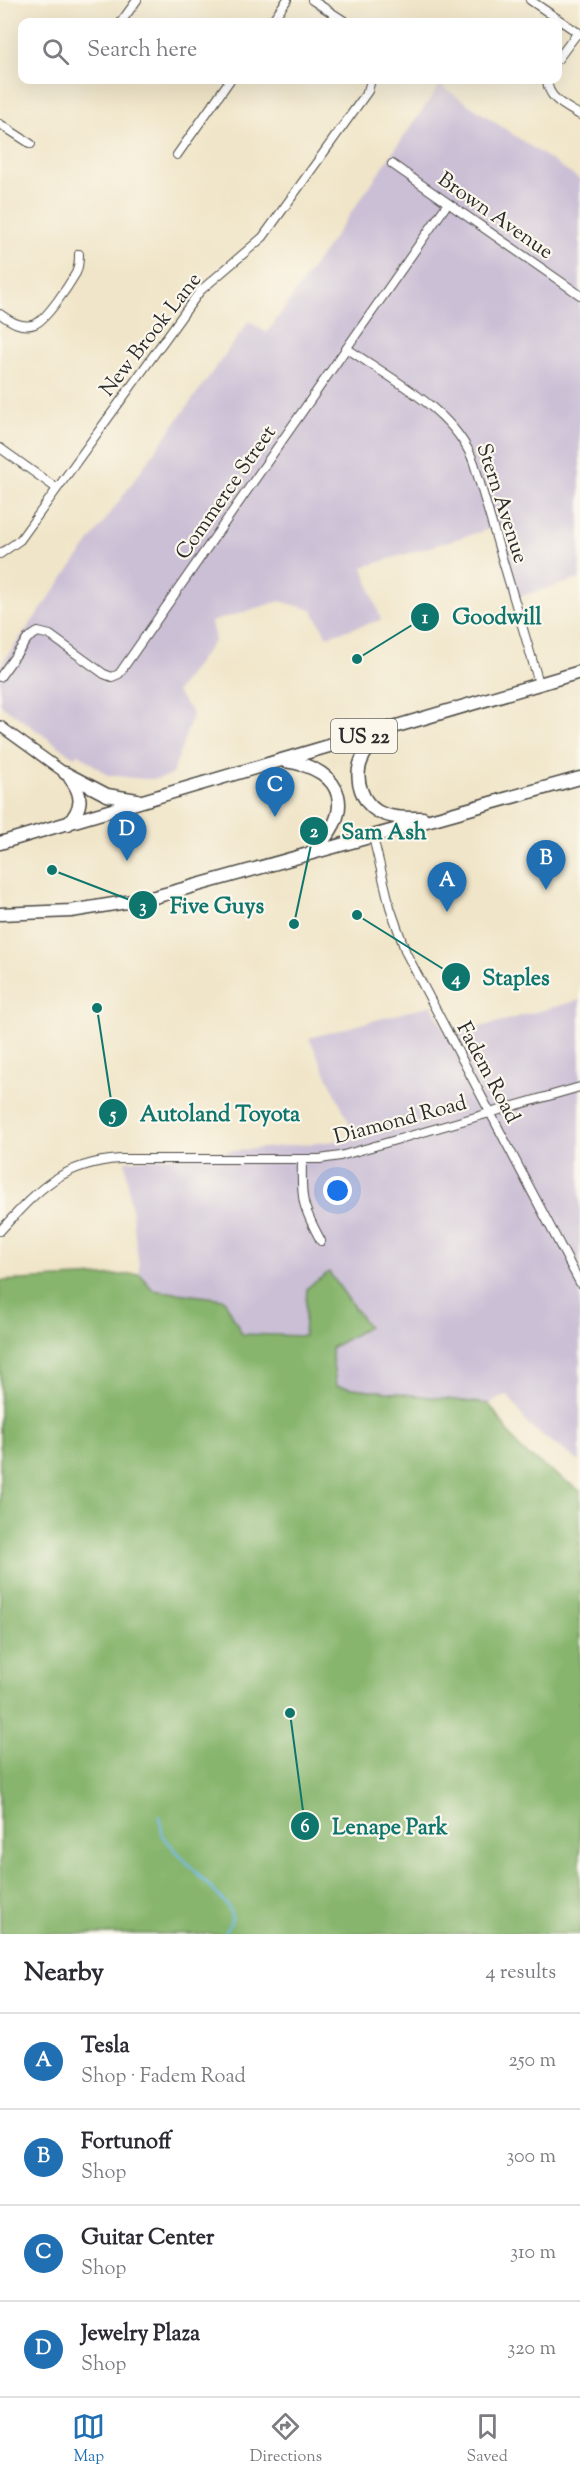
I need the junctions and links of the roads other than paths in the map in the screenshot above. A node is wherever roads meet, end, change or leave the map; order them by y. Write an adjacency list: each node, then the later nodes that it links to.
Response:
1 (137, 0): 5 (street)
2 (286, 0): 6 (street)
3 (312, 0): 7 (street)
4 (530, 0): 8 (street)
5 (124, 18)
6 (274, 18)
7 (340, 18)
8 (557, 18)
9 (562, 22): 10 (street)
10 (579, 33): 11 (street)
11 (562, 54)
12 (228, 84): 18 (street)
13 (370, 84): 26 (street, New Brook Lane)
14 (548, 84): 15 (street)
15 (580, 115)
16 (0, 124): 17 (street)
17 (31, 144)
18 (177, 155)
19 (392, 164): 20 (street, Brown Avenue)
20 (448, 203): 22 (street, Brown Avenue); 24 (street, Commerce Street)
21 (79, 254): 23 (street)
22 (580, 295)
23 (0, 314)
24 (348, 349): 29 (street, Commerce Street); 30 (street, Stern Avenue)
25 (0, 448): 26 (street)
26 (56, 488): 27 (street, New Brook Lane)
27 (0, 554)
28 (580, 672): 30 (highway, US 22)
29 (0, 677)
30 (539, 684): 32 (highway, US 22)
31 (0, 726): 34 (street)
32 (390, 728): 33 (highway, US 22); 37 (highway)
33 (280, 761): 36 (highway, US 22); 41 (highway)
34 (65, 773): 36 (highway); 38 (highway)
35 (580, 778): 37 (highway)
36 (147, 800): 38 (highway, US 22)
37 (435, 819): 39 (highway)
38 (68, 824): 40 (highway, US 22)
39 (374, 837): 41 (highway); 44 (street, Fadem Road)
40 (0, 843)
41 (306, 856): 42 (highway)
42 (2, 915)
43 (580, 1087): 44 (street, Diamond Road)
44 (490, 1113): 45 (street, Diamond Road); 48 (street, Fadem Road)
45 (302, 1161): 46 (street, Diamond Road); 47 (street)
46 (0, 1231)
47 (321, 1241)
48 (580, 1283)

